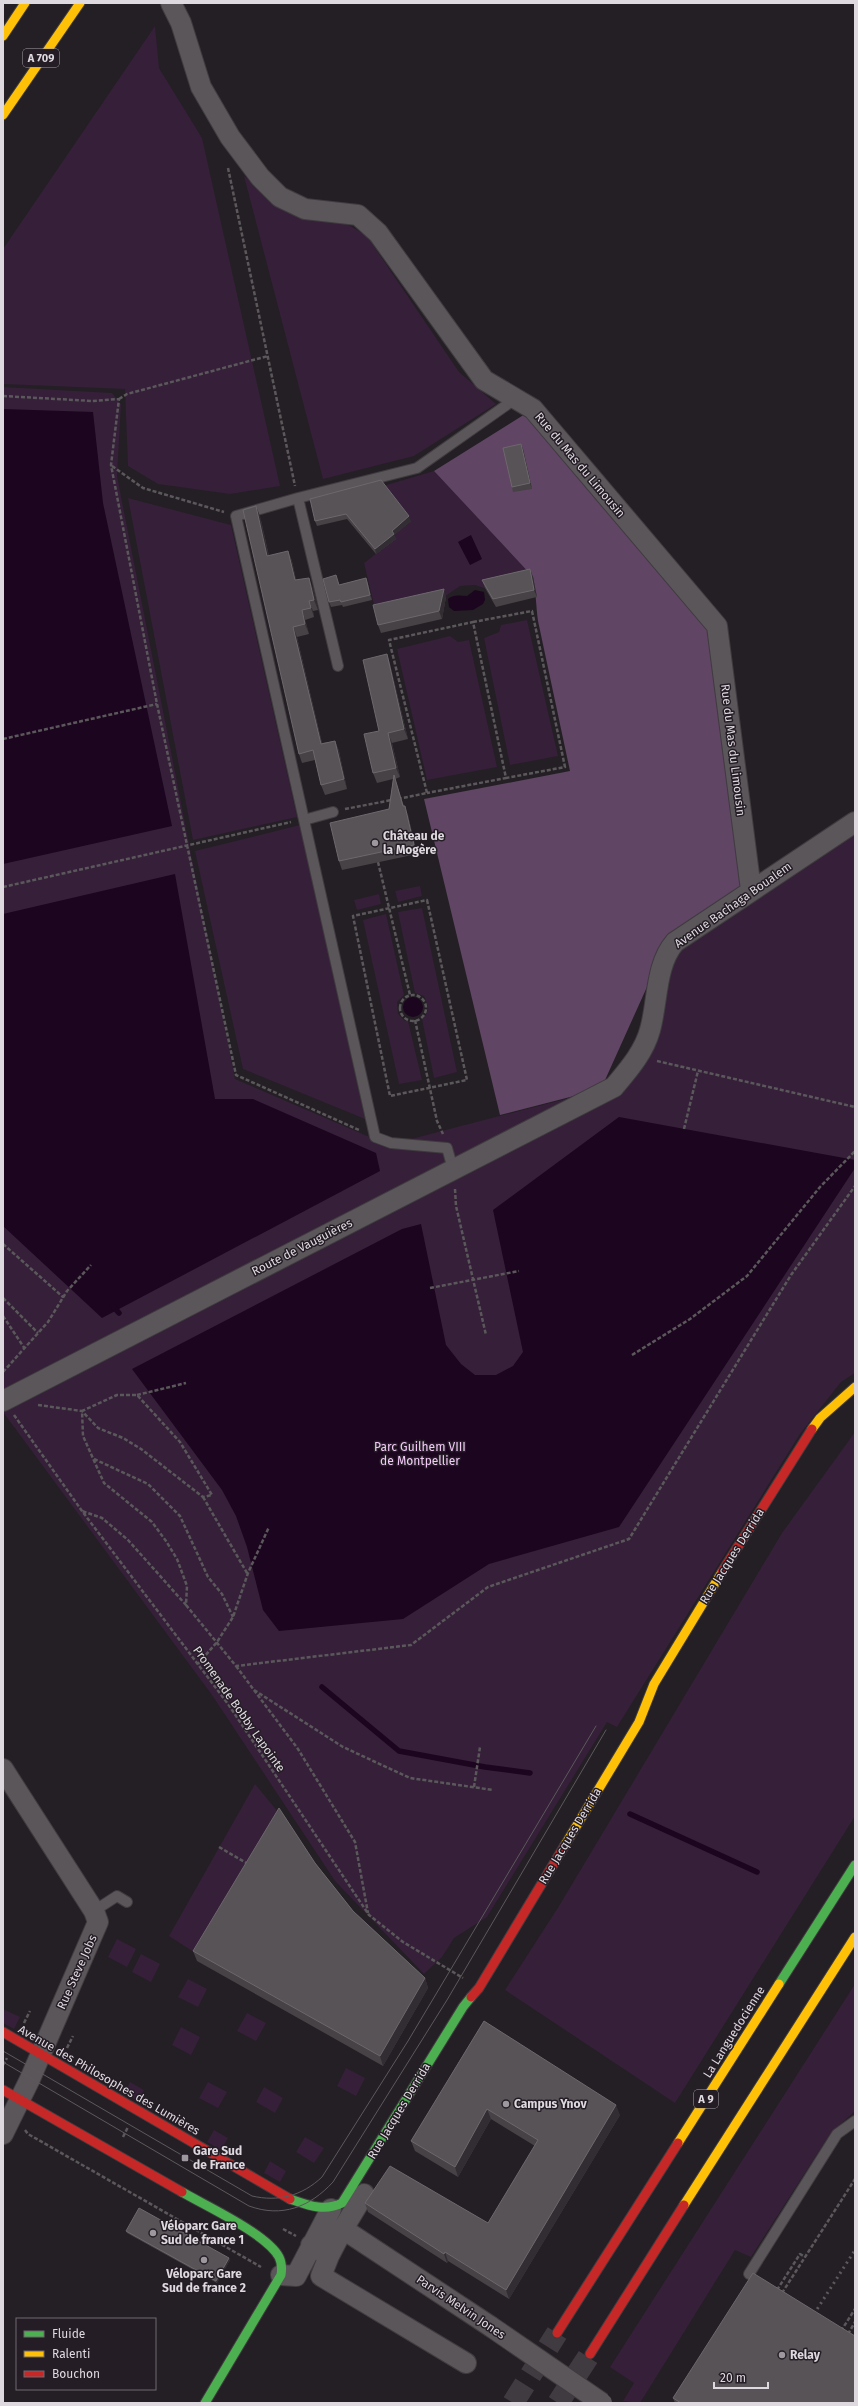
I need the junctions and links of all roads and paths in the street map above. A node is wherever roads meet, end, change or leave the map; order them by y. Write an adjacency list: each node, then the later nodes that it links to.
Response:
1 (25, 3): 4 (main road)
2 (80, 3): 5 (main road, A 709)
3 (171, 3): 9 (street, Rue du Mas du Limousin)
4 (3, 36)
5 (3, 115)
6 (228, 166): 7 (path)
7 (268, 356): 10 (path); 12 (path)
8 (3, 396): 10 (path)
9 (515, 399): 12 (lane); 26 (street, Rue du Mas du Limousin)
10 (119, 400): 11 (path)
11 (112, 465): 13 (path); 16 (path)
12 (298, 498): 13 (lane); 15 (lane)
13 (236, 516): 21 (lane)
14 (473, 622): 18 (path); 18 (path); 19 (path)
15 (338, 666)
16 (157, 704): 17 (path); 23 (path)
17 (3, 739)
18 (506, 778): 19 (path)
19 (427, 793): 20 (path)
20 (333, 812): 21 (lane)
21 (304, 820): 23 (path); 36 (lane)
22 (855, 822): 26 (street, Avenue Bachaga Boualem)
23 (188, 846): 25 (path); 36 (path)
24 (378, 862): 27 (path)
25 (3, 887)
26 (751, 890): 30 (street, Avenue Bachaga Boualem)
27 (389, 908): 28 (path); 32 (path); 32 (path)
28 (410, 995): 29 (path); 29 (path)
29 (415, 1020): 32 (path)
30 (638, 1056): 31 (path); 33 (street, Avenue Bachaga Boualem)
31 (698, 1071): 34 (path); 35 (path)
32 (430, 1089): 37 (path)
33 (601, 1094): 39 (street, Route de Vauguières)
34 (855, 1107)
35 (684, 1129)
36 (375, 1136): 37 (lane)
37 (447, 1148): 39 (lane)
38 (855, 1151): 52 (path)
39 (453, 1169): 44 (path); 57 (street, Route de Vauguières)
40 (855, 1186): 69 (path)
41 (3, 1244): 46 (path)
42 (91, 1264): 46 (path)
43 (519, 1271): 44 (path)
44 (473, 1281): 45 (path); 50 (path)
45 (430, 1288)
46 (63, 1297): 49 (path)
47 (3, 1298): 49 (path)
48 (3, 1316): 51 (path)
49 (38, 1333): 51 (path)
50 (486, 1336)
51 (25, 1349): 53 (path)
52 (632, 1355)
53 (3, 1372)
54 (186, 1383): 56 (path)
55 (855, 1387): 82 (main road, Rue Jacques Derrida)
56 (137, 1395): 59 (path); 61 (path)
57 (3, 1400): 62 (path, Promenade Bobby Lapointe)
58 (36, 1404): 59 (path)
59 (82, 1411): 60 (path); 61 (path)
60 (94, 1459): 65 (path); 66 (path)
61 (204, 1497): 64 (path)
62 (82, 1511): 65 (path); 68 (path, Promenade Bobby Lapointe)
63 (269, 1526): 64 (path)
64 (248, 1573): 66 (path)
65 (186, 1605): 67 (path)
66 (234, 1617): 67 (path)
67 (216, 1642): 68 (path); 69 (path)
68 (198, 1664): 80 (path, Promenade Bobby Lapointe)
69 (236, 1666): 70 (path)
70 (251, 1689): 73 (path); 80 (path)
71 (480, 1747): 73 (path)
72 (3, 1768): 79 (street, Rue Steve Jobs)
73 (474, 1787): 74 (path)
74 (493, 1790)
75 (219, 1847): 77 (path)
76 (855, 1865): 104 (main road, La Languedocienne / A 9)
77 (254, 1866)
78 (127, 1902): 79 (lane)
79 (94, 1911): 84 (street, Rue Steve Jobs)
80 (368, 1915): 82 (path, Promenade Bobby Lapointe)
81 (855, 1937): 107 (main road)
82 (479, 1988): 93 (main road, Rue Jacques Derrida)
83 (3, 2032): 84 (main road, Avenue des Philosophes des Lumières)
84 (40, 2054): 86 (street, Rue Steve Jobs); 87 (main road, Avenue des Philosophes des Lumières)
85 (3, 2090): 86 (main road)
86 (16, 2106): 89 (street, Rue Steve Jobs); 90 (main road); 99 (path)
87 (138, 2110): 90 (path); 93 (main road, Avenue des Philosophes des Lumières)
88 (855, 2122): 98 (lane)
89 (3, 2134)
90 (111, 2154): 99 (main road)
91 (855, 2179): 97 (path)
92 (364, 2194): 94 (street)
93 (331, 2209): 95 (street, Rue Jacques Derrida)
94 (343, 2229): 96 (street); 110 (street, Parvis Melvin Jones, bridge)
95 (311, 2245): 96 (street); 99 (street, Rue Jacques Derrida)
96 (329, 2256): 108 (street)
97 (805, 2258): 100 (path); 101 (path)
98 (749, 2274)
99 (280, 2277): 109 (main road)
100 (777, 2291)
101 (782, 2294)
102 (855, 2309): 106 (path)
103 (855, 2322): 105 (path)
104 (557, 2333)
105 (847, 2334)
106 (837, 2337)
107 (590, 2354)
108 (466, 2363)
109 (205, 2403)
110 (602, 2403)

